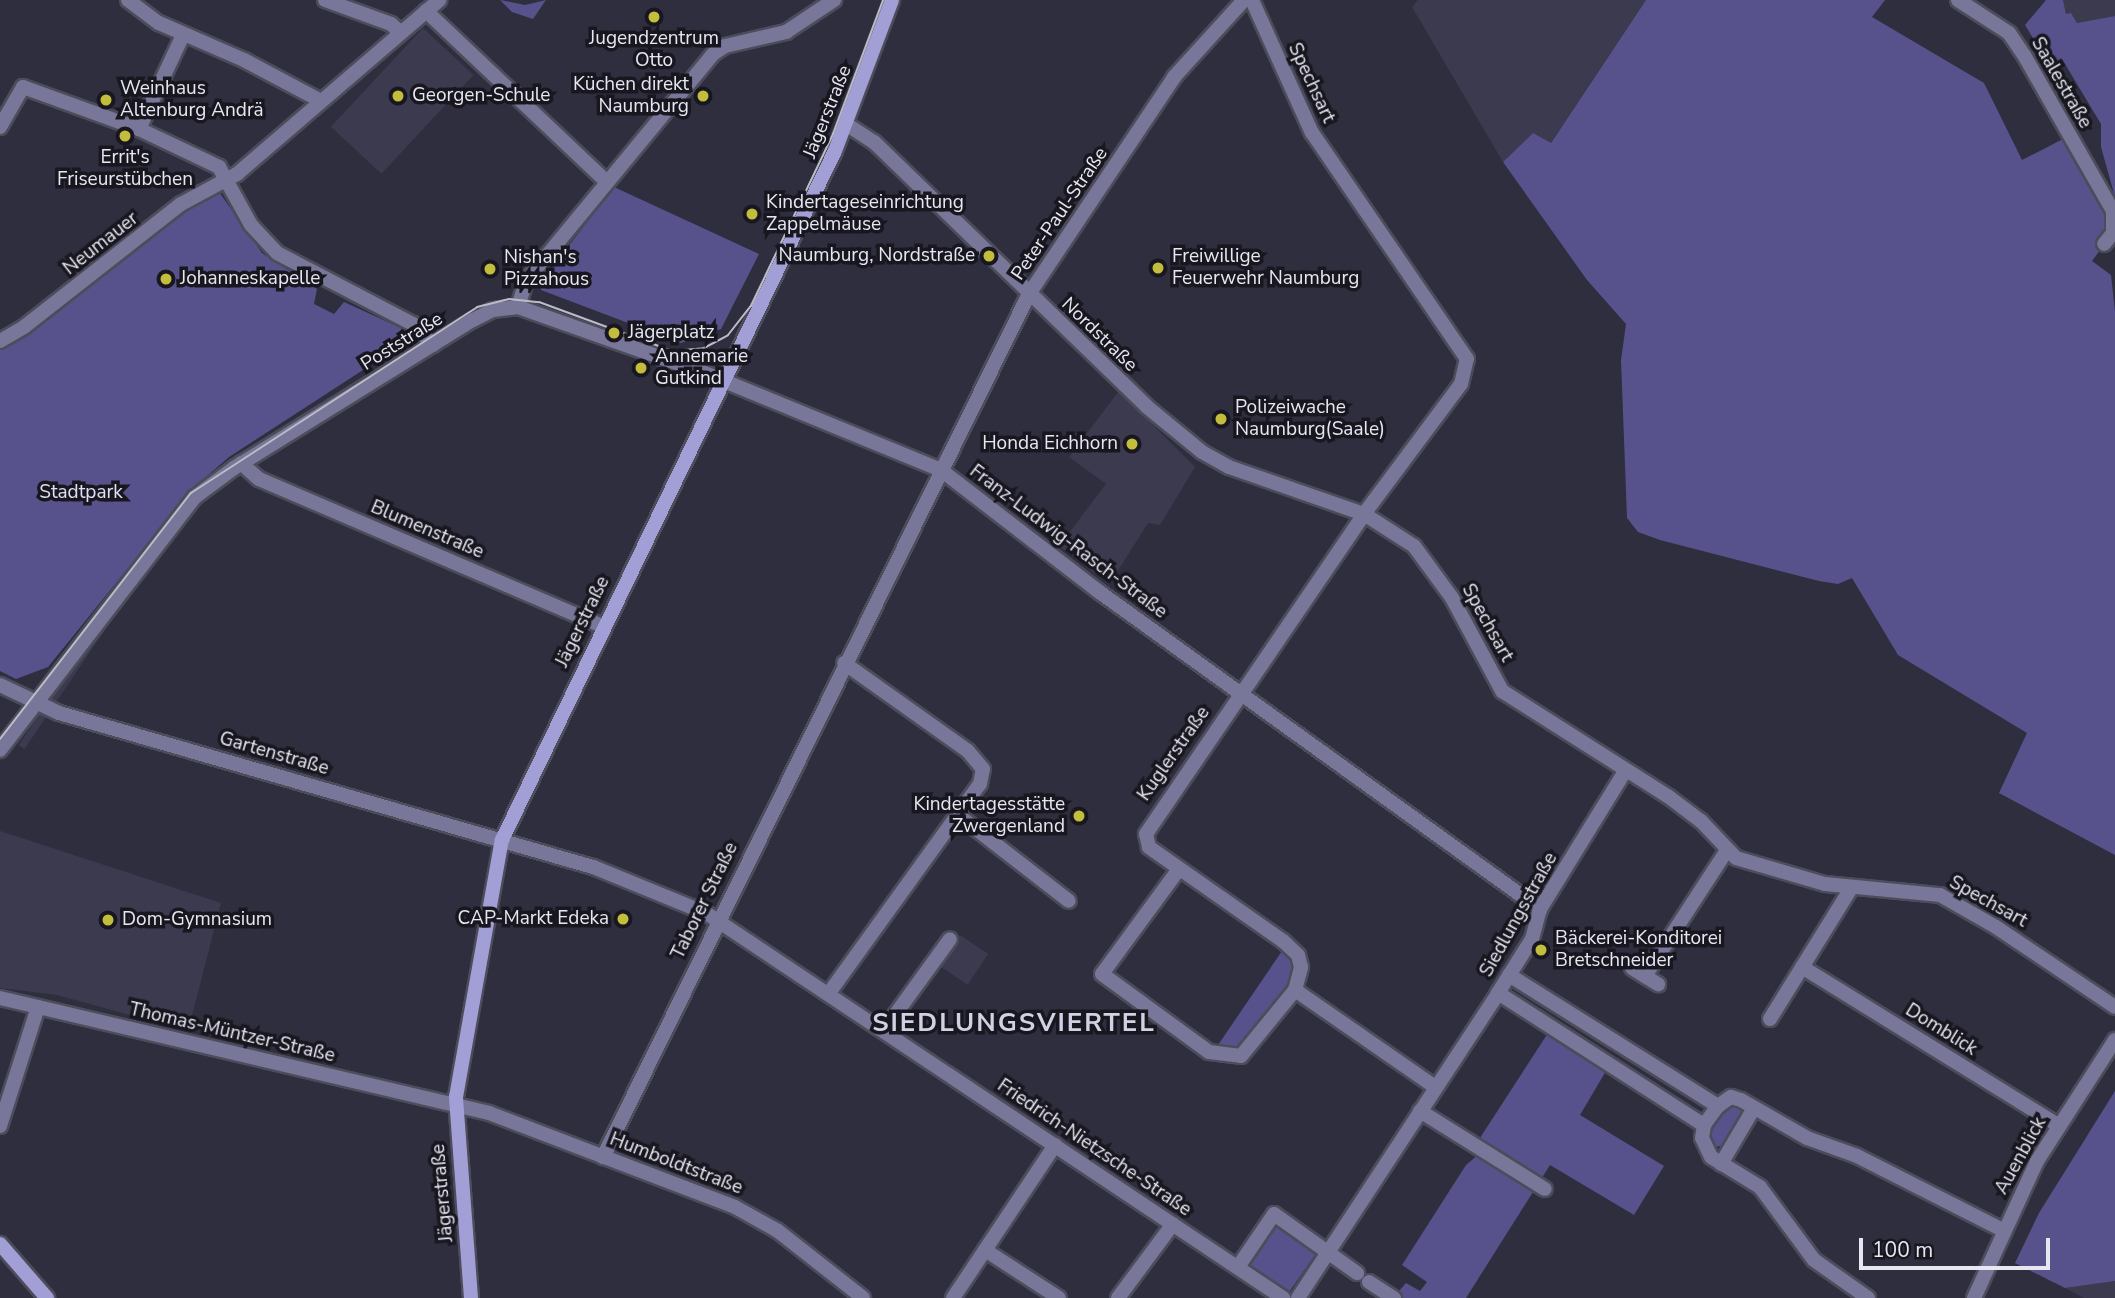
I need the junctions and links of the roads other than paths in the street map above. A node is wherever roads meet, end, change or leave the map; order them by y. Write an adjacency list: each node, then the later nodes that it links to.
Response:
1 (128, 0): 11 (street)
2 (325, 0): 10 (street)
3 (439, 0): 9 (street, Neumauer)
4 (834, 0): 17 (street)
5 (892, 0): 13 (main road, Jägerstraße)
6 (1244, 0): 19 (street, Peter-Paul-Straße)
7 (1252, 0): 26 (street, Spechsart)
8 (1958, 0): 18 (street, Saalestraße)
9 (426, 10): 10 (street, Neumauer); 17 (street)
10 (401, 33): 12 (street, Neumauer)
11 (183, 34): 12 (street); 15 (street)
12 (321, 102): 16 (street, Neumauer)
13 (846, 124): 19 (street, Nordstraße); 23 (main road, Jägerstraße)
14 (0, 127): 15 (street)
15 (139, 129): 16 (street)
16 (226, 179): 21 (street, Neumauer); 22 (street)
17 (607, 182): 20 (street)
18 (2104, 244)
19 (1029, 294): 25 (street, Peter-Paul-Straße); 26 (street, Nordstraße)
20 (518, 307): 22 (street, Poststraße); 23 (street, Franz-Ludwig-Rasch-Straße)
21 (0, 341)
22 (433, 345): 24 (street, Poststraße)
23 (722, 382): 25 (street, Franz-Ludwig-Rasch-Straße); 27 (main road, Jägerstraße)
24 (242, 463): 27 (street, Blumenstraße); 31 (street, Poststraße)
25 (941, 470): 28 (street, Taborer Straße); 30 (street, Franz-Ludwig-Rasch-Straße)
26 (1364, 514): 30 (street, Kuglerstraße); 33 (street, Spechsart)
27 (602, 626): 35 (main road, Jägerstraße)
28 (844, 663): 34 (street); 41 (street, Taborer Straße)
29 (0, 685): 31 (street, Gartenstraße)
30 (1243, 691): 37 (street, Kuglerstraße); 40 (street, Franz-Ludwig-Rasch-Straße)
31 (37, 704): 32 (street, Poststraße); 35 (street, Gartenstraße)
32 (0, 750)
33 (1626, 771): 36 (street, Spechsart); 40 (street, Siedlungsstraße)
34 (958, 815): 39 (street); 47 (street)
35 (502, 840): 41 (street, Friedrich-Nietzsche-Straße); 56 (main road, Jägerstraße)
36 (1727, 850): 38 (street, Spechsart); 44 (street)
37 (1179, 869): 46 (street, Kuglerstraße); 46 (street)
38 (1852, 887): 43 (street); 51 (street, Spechsart)
39 (1069, 901)
40 (1540, 909): 45 (street, Siedlungsstraße)
41 (717, 918): 47 (street, Friedrich-Nietzsche-Straße); 64 (street, Taborer Straße)
42 (950, 939): 53 (street)
43 (1802, 967): 52 (street); 62 (street, Domblick)
44 (1632, 968)
45 (1509, 975): 48 (street, Siedlungsstraße); 57 (street)
46 (1295, 990): 55 (street)
47 (829, 993): 53 (street, Friedrich-Nietzsche-Straße)
48 (1498, 993): 55 (street, Siedlungsstraße); 60 (street)
49 (0, 998): 50 (street, Thomas-Müntzer-Straße)
50 (38, 1007): 56 (street, Thomas-Müntzer-Straße); 61 (street)
51 (2115, 1007)
52 (1770, 1019)
53 (884, 1030): 63 (street, Friedrich-Nietzsche-Straße)
54 (2115, 1040): 62 (street, Auenblick)
55 (1435, 1087): 59 (street, Siedlungsstraße)
56 (456, 1105): 64 (street, Humboldtstraße); 76 (main road, Jägerstraße)
57 (1718, 1106): 58 (street); 60 (street)
58 (1754, 1108): 65 (street); 68 (street)
59 (1420, 1111): 66 (street); 71 (street, Siedlungsstraße)
60 (1704, 1125): 65 (street)
61 (0, 1126)
62 (2060, 1126): 68 (street, Auenblick)
63 (1055, 1145): 67 (street, Friedrich-Nietzsche-Straße); 70 (street)
64 (603, 1157): 77 (street, Humboldtstraße)
65 (1721, 1164): 84 (street)
66 (1545, 1189)
67 (1173, 1224): 72 (street, Friedrich-Nietzsche-Straße); 80 (street)
68 (2003, 1230): 85 (street, Auenblick)
69 (0, 1244): 75 (main road)
70 (985, 1250): 78 (street); 79 (street)
71 (1328, 1254): 72 (street); 73 (street); 82 (street, Siedlungsstraße)
72 (1238, 1267): 81 (street, Friedrich-Nietzsche-Straße)
73 (1357, 1273)
74 (1369, 1282): 83 (street)
75 (47, 1298)
76 (471, 1298)
77 (863, 1298)
78 (953, 1298)
79 (1059, 1298)
80 (1118, 1298)
81 (1283, 1298)
82 (1298, 1298)
83 (1394, 1298)
84 (1868, 1298)
85 (1973, 1298)

